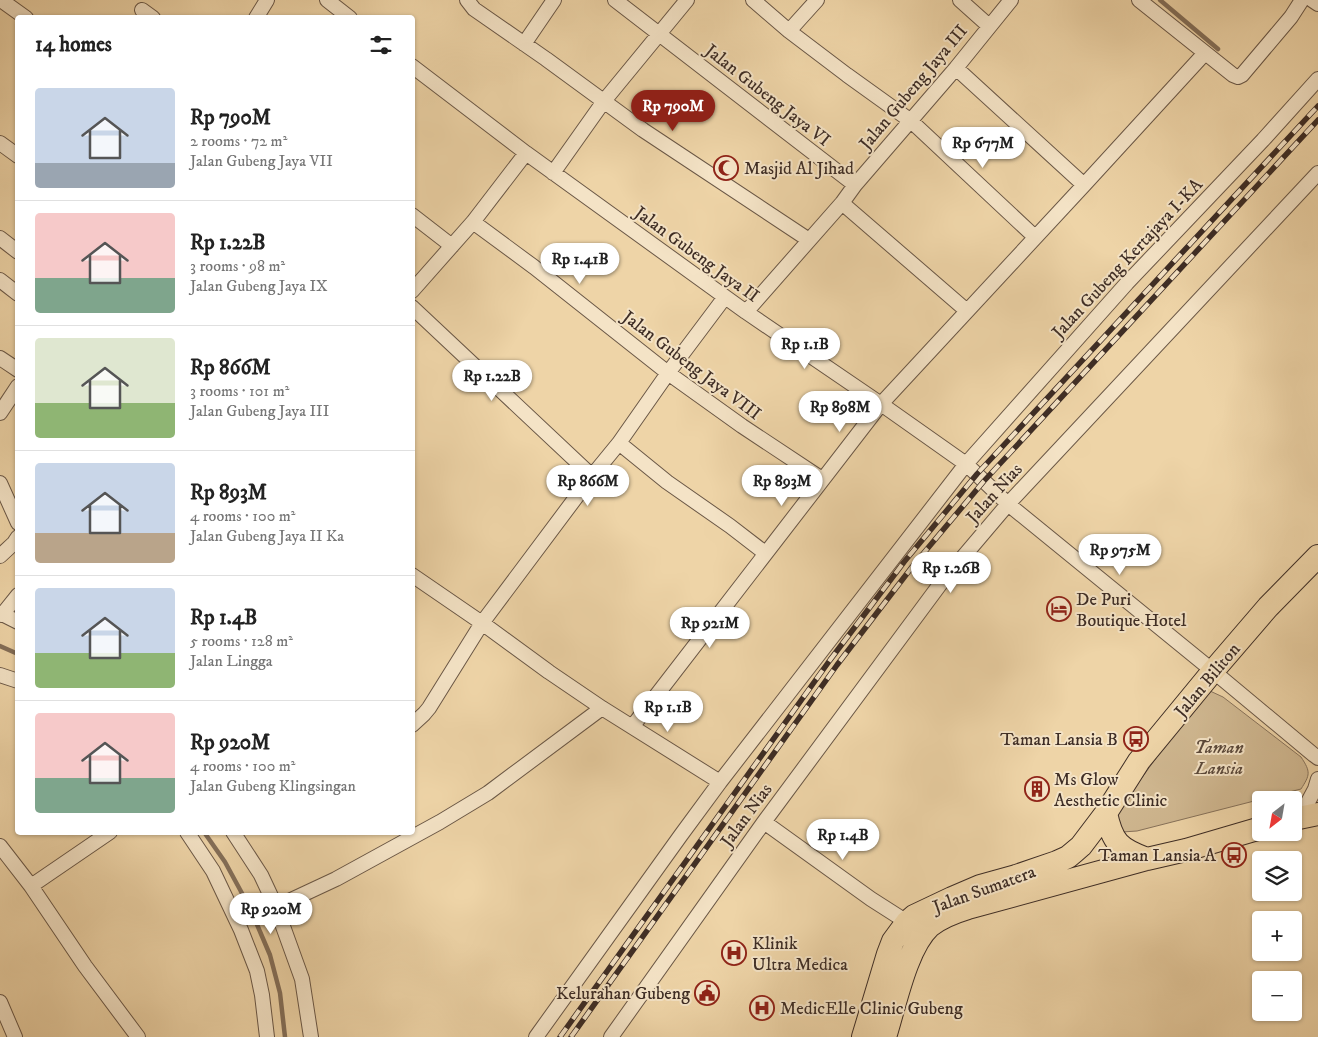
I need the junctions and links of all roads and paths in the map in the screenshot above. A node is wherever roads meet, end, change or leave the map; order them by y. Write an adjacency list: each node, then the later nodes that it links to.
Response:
1 (1, 0): 16 (street)
2 (267, 0): 17 (street)
3 (327, 0): 18 (street)
4 (467, 0): 22 (street)
5 (554, 0): 22 (street)
6 (615, 0): 21 (street, Jalan Gubeng Jaya VI)
7 (686, 0): 21 (street)
8 (753, 0): 20 (street)
9 (817, 0): 20 (street)
10 (960, 0): 19 (street)
11 (1011, 0): 19 (street, Jalan Gubeng Jaya III)
12 (1140, 0): 23 (street)
13 (1302, 0): 23 (street)
14 (1312, 0): 15 (street)
15 (1318, 4)
16 (22, 15)
17 (259, 15)
18 (346, 15)
19 (989, 26): 25 (street, Jalan Gubeng Jaya III)
20 (789, 31): 28 (street)
21 (659, 33): 27 (street); 34 (street, Jalan Gubeng Jaya VI)
22 (524, 44): 27 (street)
23 (1205, 53): 35 (street)
24 (415, 68): 30 (street, Jalan Gubeng Jaya II)
25 (956, 68): 28 (street, Jalan Gubeng Jaya III); 35 (street)
26 (1318, 79): 58 (street, Jalan Gubeng Kertajaya I-KA)
27 (604, 101): 32 (street); 41 (street)
28 (910, 121): 34 (street, Jalan Gubeng Jaya III); 39 (street)
29 (0, 143): 31 (street)
30 (526, 153): 32 (street, Jalan Gubeng Jaya II); 38 (street)
31 (15, 154)
32 (553, 173): 47 (street, Jalan Gubeng Jaya II)
33 (1318, 173): 62 (street, Jalan Nias)
34 (855, 185): 36 (street, Jalan Gubeng Jaya III)
35 (1084, 185): 39 (street)
36 (842, 203): 41 (street, Jalan Gubeng Jaya III); 49 (street)
37 (415, 217): 42 (street)
38 (472, 222): 42 (street); 53 (street, Jalan Gubeng Jaya VIII)
39 (1035, 237): 49 (street)
40 (0, 238): 43 (street)
41 (809, 240): 50 (street, Jalan Gubeng Jaya III)
42 (452, 246): 45 (street)
43 (15, 250)
44 (0, 280): 46 (street)
45 (415, 288)
46 (15, 292)
47 (725, 296): 50 (street, Jalan Gubeng Jaya II); 53 (street)
48 (415, 310): 59 (street)
49 (967, 311): 55 (street)
50 (746, 312): 55 (street, Jalan Gubeng Jaya II)
51 (0, 358): 52 (street)
52 (15, 368)
53 (668, 373): 57 (street); 60 (street, Jalan Gubeng Jaya VIII)
54 (15, 390): 56 (street)
55 (880, 404): 58 (street, Jalan Gubeng Jaya II); 60 (street)
56 (0, 413)
57 (619, 443): 59 (street); 65 (street)
58 (966, 464): 62 (street, Jalan Gubeng Jaya II); 81 (street, Jalan Gubeng Kertajaya I-KA)
59 (592, 476): 72 (street)
60 (822, 479): 65 (street)
61 (0, 483): 63 (street)
62 (1008, 504): 73 (street, Jalan Gubeng Jaya II); 84 (street, Jalan Nias)
63 (15, 516)
64 (15, 542): 66 (street)
65 (765, 553): 78 (street)
66 (0, 556)
67 (1318, 556): 73 (highway, Jalan Biliton)
68 (415, 577): 72 (street)
69 (15, 598): 70 (street)
70 (1, 614): 71 (street)
71 (15, 621)
72 (482, 623): 76 (street); 77 (street)
73 (1214, 671): 79 (street, Jalan Gubeng Jaya II); 82 (highway, Jalan Biliton)
74 (0, 675): 75 (street)
75 (15, 680)
76 (602, 708): 78 (street); 92 (street)
77 (415, 722)
78 (632, 727): 81 (street)
79 (1317, 760)
80 (1318, 779): 83 (street)
81 (720, 782): 99 (street, Jalan Gubeng Kertajaya I-KA)
82 (1106, 813): 90 (highway); 93 (highway, Jalan Sumatera)
83 (1304, 817)
84 (764, 822): 93 (street); 100 (street, Jalan Nias)
85 (1252, 831): 90 (highway, Jalan Sumatera)
86 (106, 835): 91 (street)
87 (189, 835): 97 (street)
88 (240, 835): 92 (street)
89 (0, 846): 91 (street)
90 (1147, 859): 102 (highway, Jalan Sumatera)
91 (31, 886): 96 (street)
92 (276, 907): 98 (street)
93 (907, 922): 101 (highway, Jalan Sumatera)
94 (0, 1002): 95 (street)
95 (15, 1037)
96 (138, 1037)
97 (267, 1037)
98 (311, 1037)
99 (536, 1037)
100 (611, 1037)
101 (863, 1037)
102 (885, 1037)

